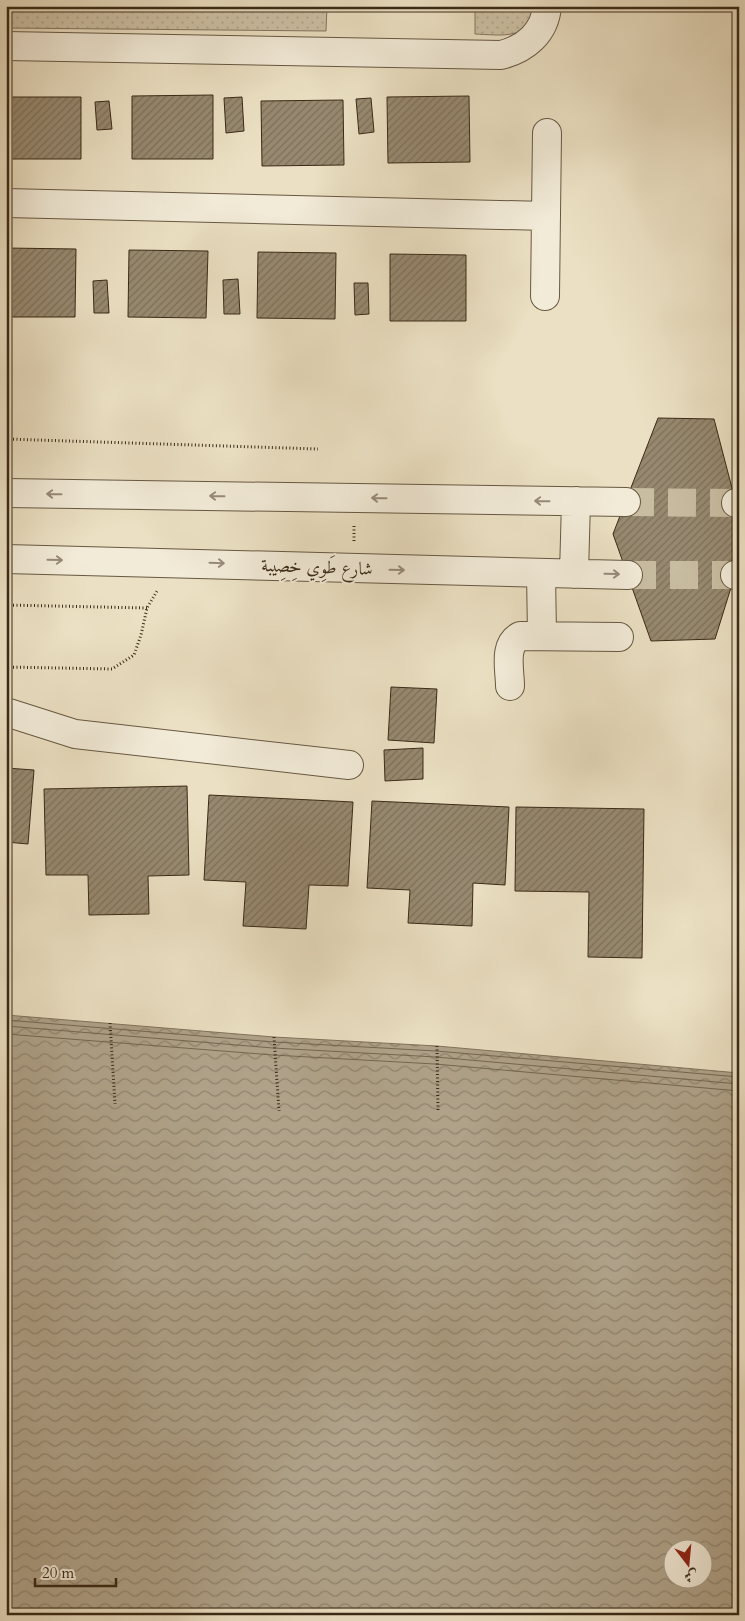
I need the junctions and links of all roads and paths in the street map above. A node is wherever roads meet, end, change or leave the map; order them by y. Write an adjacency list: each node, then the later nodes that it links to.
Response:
1 (547, 6): 2 (street)
2 (6, 46)
3 (548, 133): 5 (street)
4 (6, 203): 5 (street)
5 (546, 216): 6 (street)
6 (545, 296)
7 (6, 439): 8 (path)
8 (318, 449)
9 (6, 493): 10 (street, one-way to 9)
10 (355, 498): 11 (street, one-way to 10); 14 (path)
11 (576, 501): 12 (street); 16 (street)
12 (626, 502)
13 (6, 559): 14 (street, شارع طَوِي خِصِيبة, one-way to 14)
14 (354, 569): 15 (street, شارع طَوِي خِصِيبة, one-way to 15)
15 (541, 573): 16 (street, شارع طَوِي خِصِيبة); 21 (street)
16 (574, 574): 17 (street, شارع طَوِي خِصِيبة, one-way to 17)
17 (628, 575)
18 (157, 591): 20 (path)
19 (6, 605): 20 (path)
20 (147, 608): 23 (path)
21 (542, 636): 22 (street); 24 (street)
22 (619, 637)
23 (6, 667)
24 (510, 686)
25 (6, 712): 26 (street)
26 (349, 765)
27 (110, 1023): 30 (path)
28 (274, 1037): 32 (path)
29 (437, 1046): 31 (path)
30 (115, 1104)
31 (438, 1110)
32 (279, 1111)

